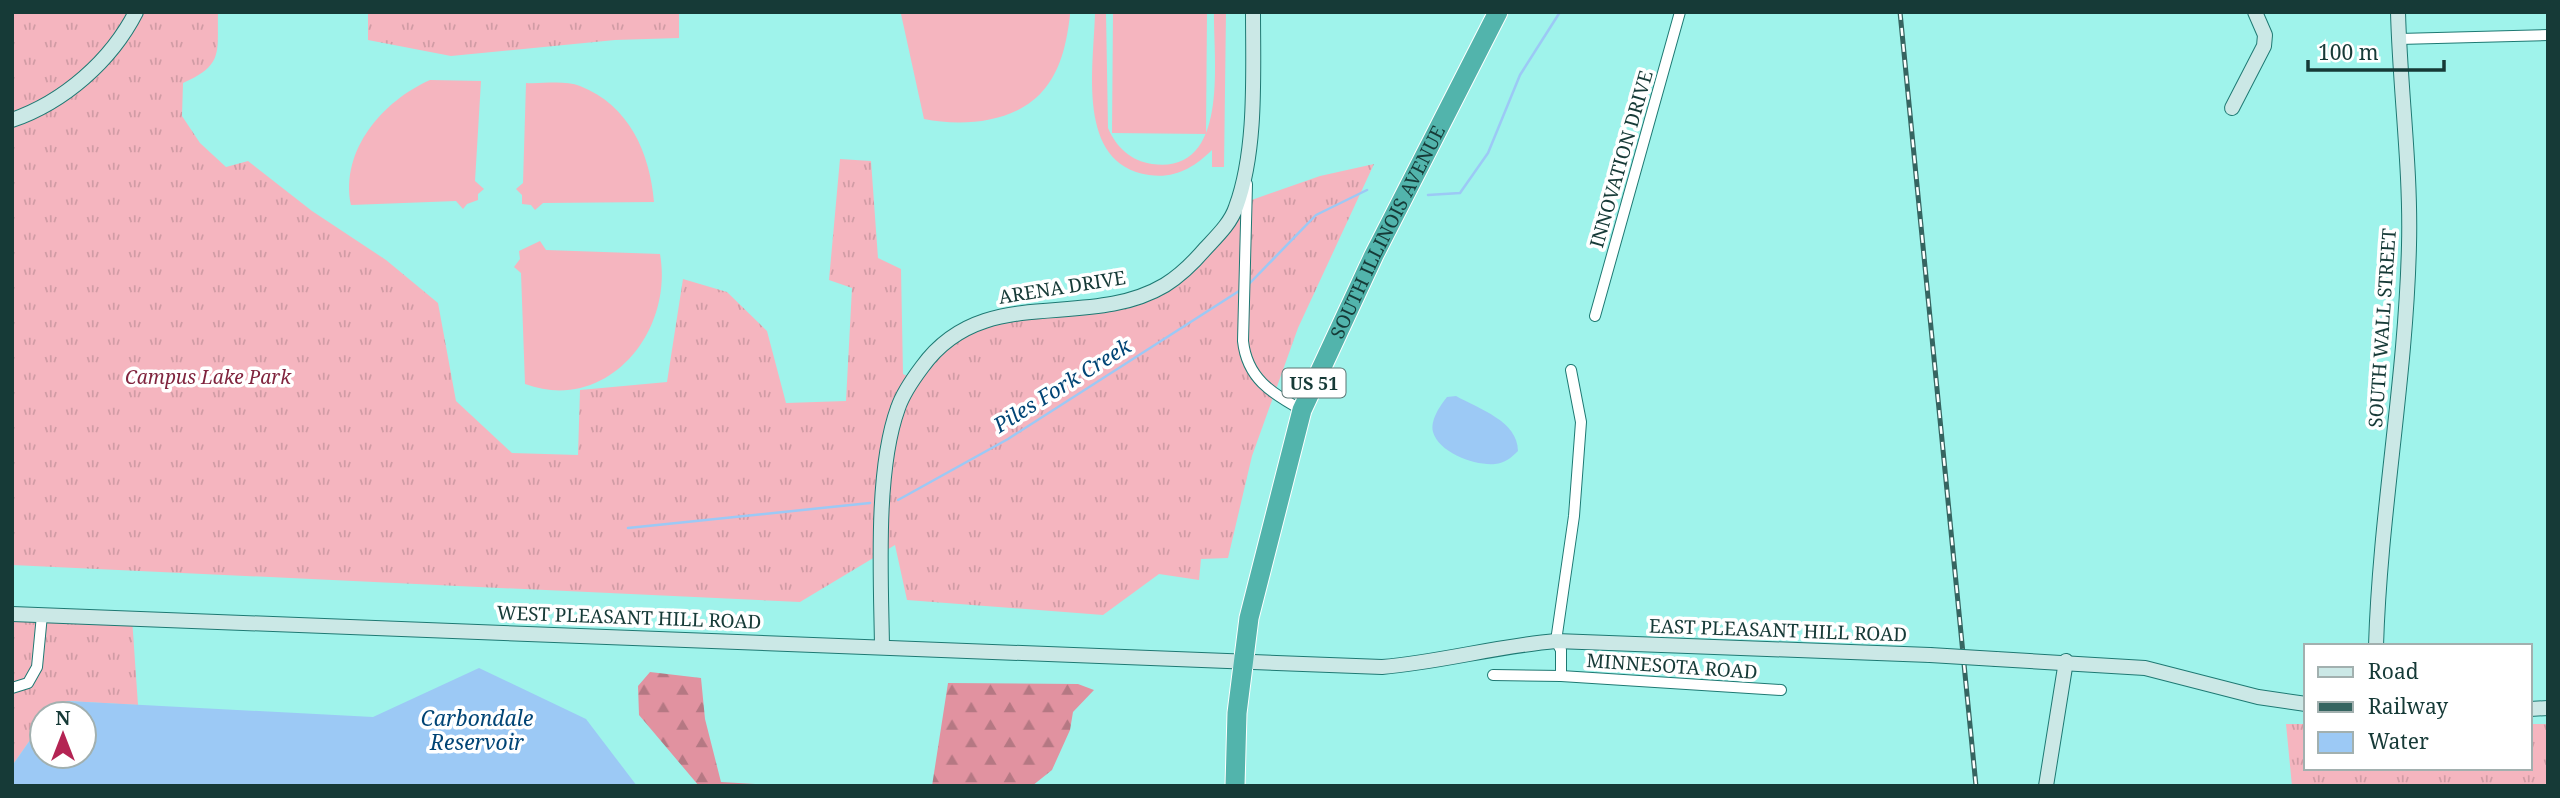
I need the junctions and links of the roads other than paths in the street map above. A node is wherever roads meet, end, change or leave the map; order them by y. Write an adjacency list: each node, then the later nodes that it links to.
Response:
1 (136, 12): 10 (street)
2 (1253, 12): 11 (street, ARENA DRIVE)
3 (1498, 12): 14 (highway, SOUTH ILLINOIS AVENUE / US 51)
4 (1680, 12): 12 (street, INNOVATION DRIVE)
5 (2255, 12): 9 (street)
6 (2398, 12): 8 (street, SOUTH WALL STREET)
7 (2548, 35): 8 (street)
8 (2399, 38): 18 (street, SOUTH WALL STREET)
9 (2232, 108)
10 (12, 120)
11 (1247, 172): 14 (street); 19 (street, ARENA DRIVE)
12 (1595, 316)
13 (1570, 370): 17 (street)
14 (1302, 410): 21 (highway, SOUTH ILLINOIS AVENUE / US 51)
15 (12, 614): 16 (street, WEST PLEASANT HILL ROAD)
16 (41, 615): 19 (street, WEST PLEASANT HILL ROAD); 24 (street)
17 (1556, 641): 20 (street, EAST PLEASANT HILL ROAD, bridge); 21 (street, EAST PLEASANT HILL ROAD); 23 (street, MINNESOTA ROAD)
18 (2376, 644)
19 (882, 646): 21 (street, WEST PLEASANT HILL ROAD)
20 (2066, 661): 26 (street, EAST PLEASANT HILL ROAD); 28 (street)
21 (1245, 662): 27 (highway, SOUTH ILLINOIS AVENUE / US 51)
22 (1493, 675): 23 (street, MINNESOTA ROAD)
23 (1562, 676): 25 (street, MINNESOTA ROAD)
24 (12, 688)
25 (1781, 690)
26 (2304, 704)
27 (1235, 786)
28 (2046, 786)

